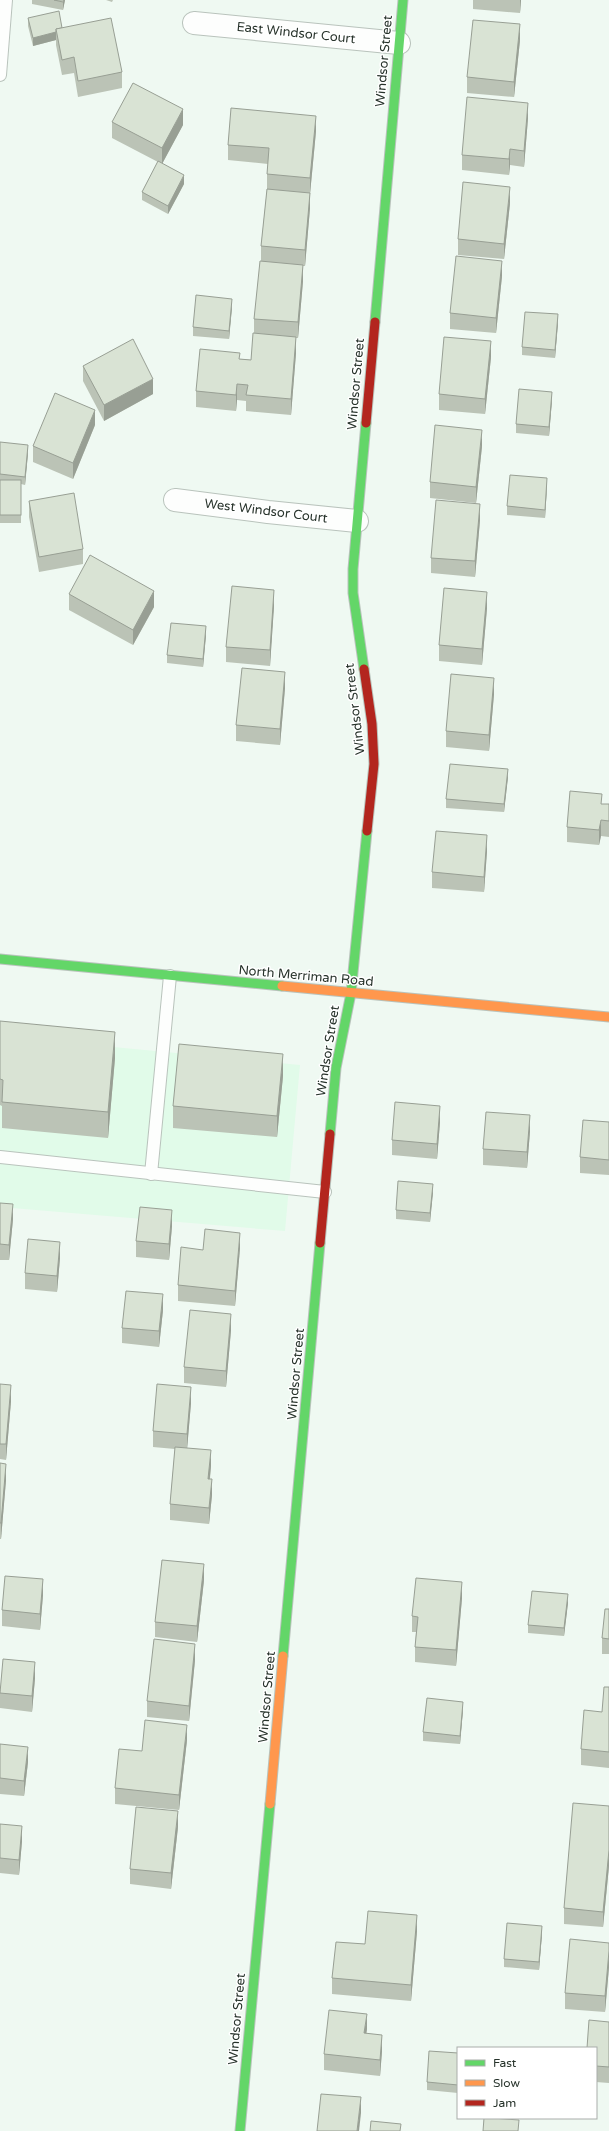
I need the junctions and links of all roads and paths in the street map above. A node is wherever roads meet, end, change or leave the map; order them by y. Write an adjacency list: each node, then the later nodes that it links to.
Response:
1 (6, 0): 5 (lane)
2 (403, 0): 4 (street, Windsor Street)
3 (194, 23): 4 (street, East Windsor Court)
4 (399, 43): 7 (street, Windsor Street)
5 (0, 75)
6 (175, 500): 7 (street, West Windsor Court)
7 (357, 521): 10 (street, Windsor Street)
8 (0, 959): 9 (street, North Merriman Road)
9 (170, 976): 10 (street, North Merriman Road); 13 (lane)
10 (351, 993): 11 (street, North Merriman Road); 14 (street, Windsor Street)
11 (609, 1017)
12 (0, 1158): 13 (lane)
13 (151, 1174): 14 (lane)
14 (325, 1192): 15 (street, Windsor Street)
15 (240, 2131)

